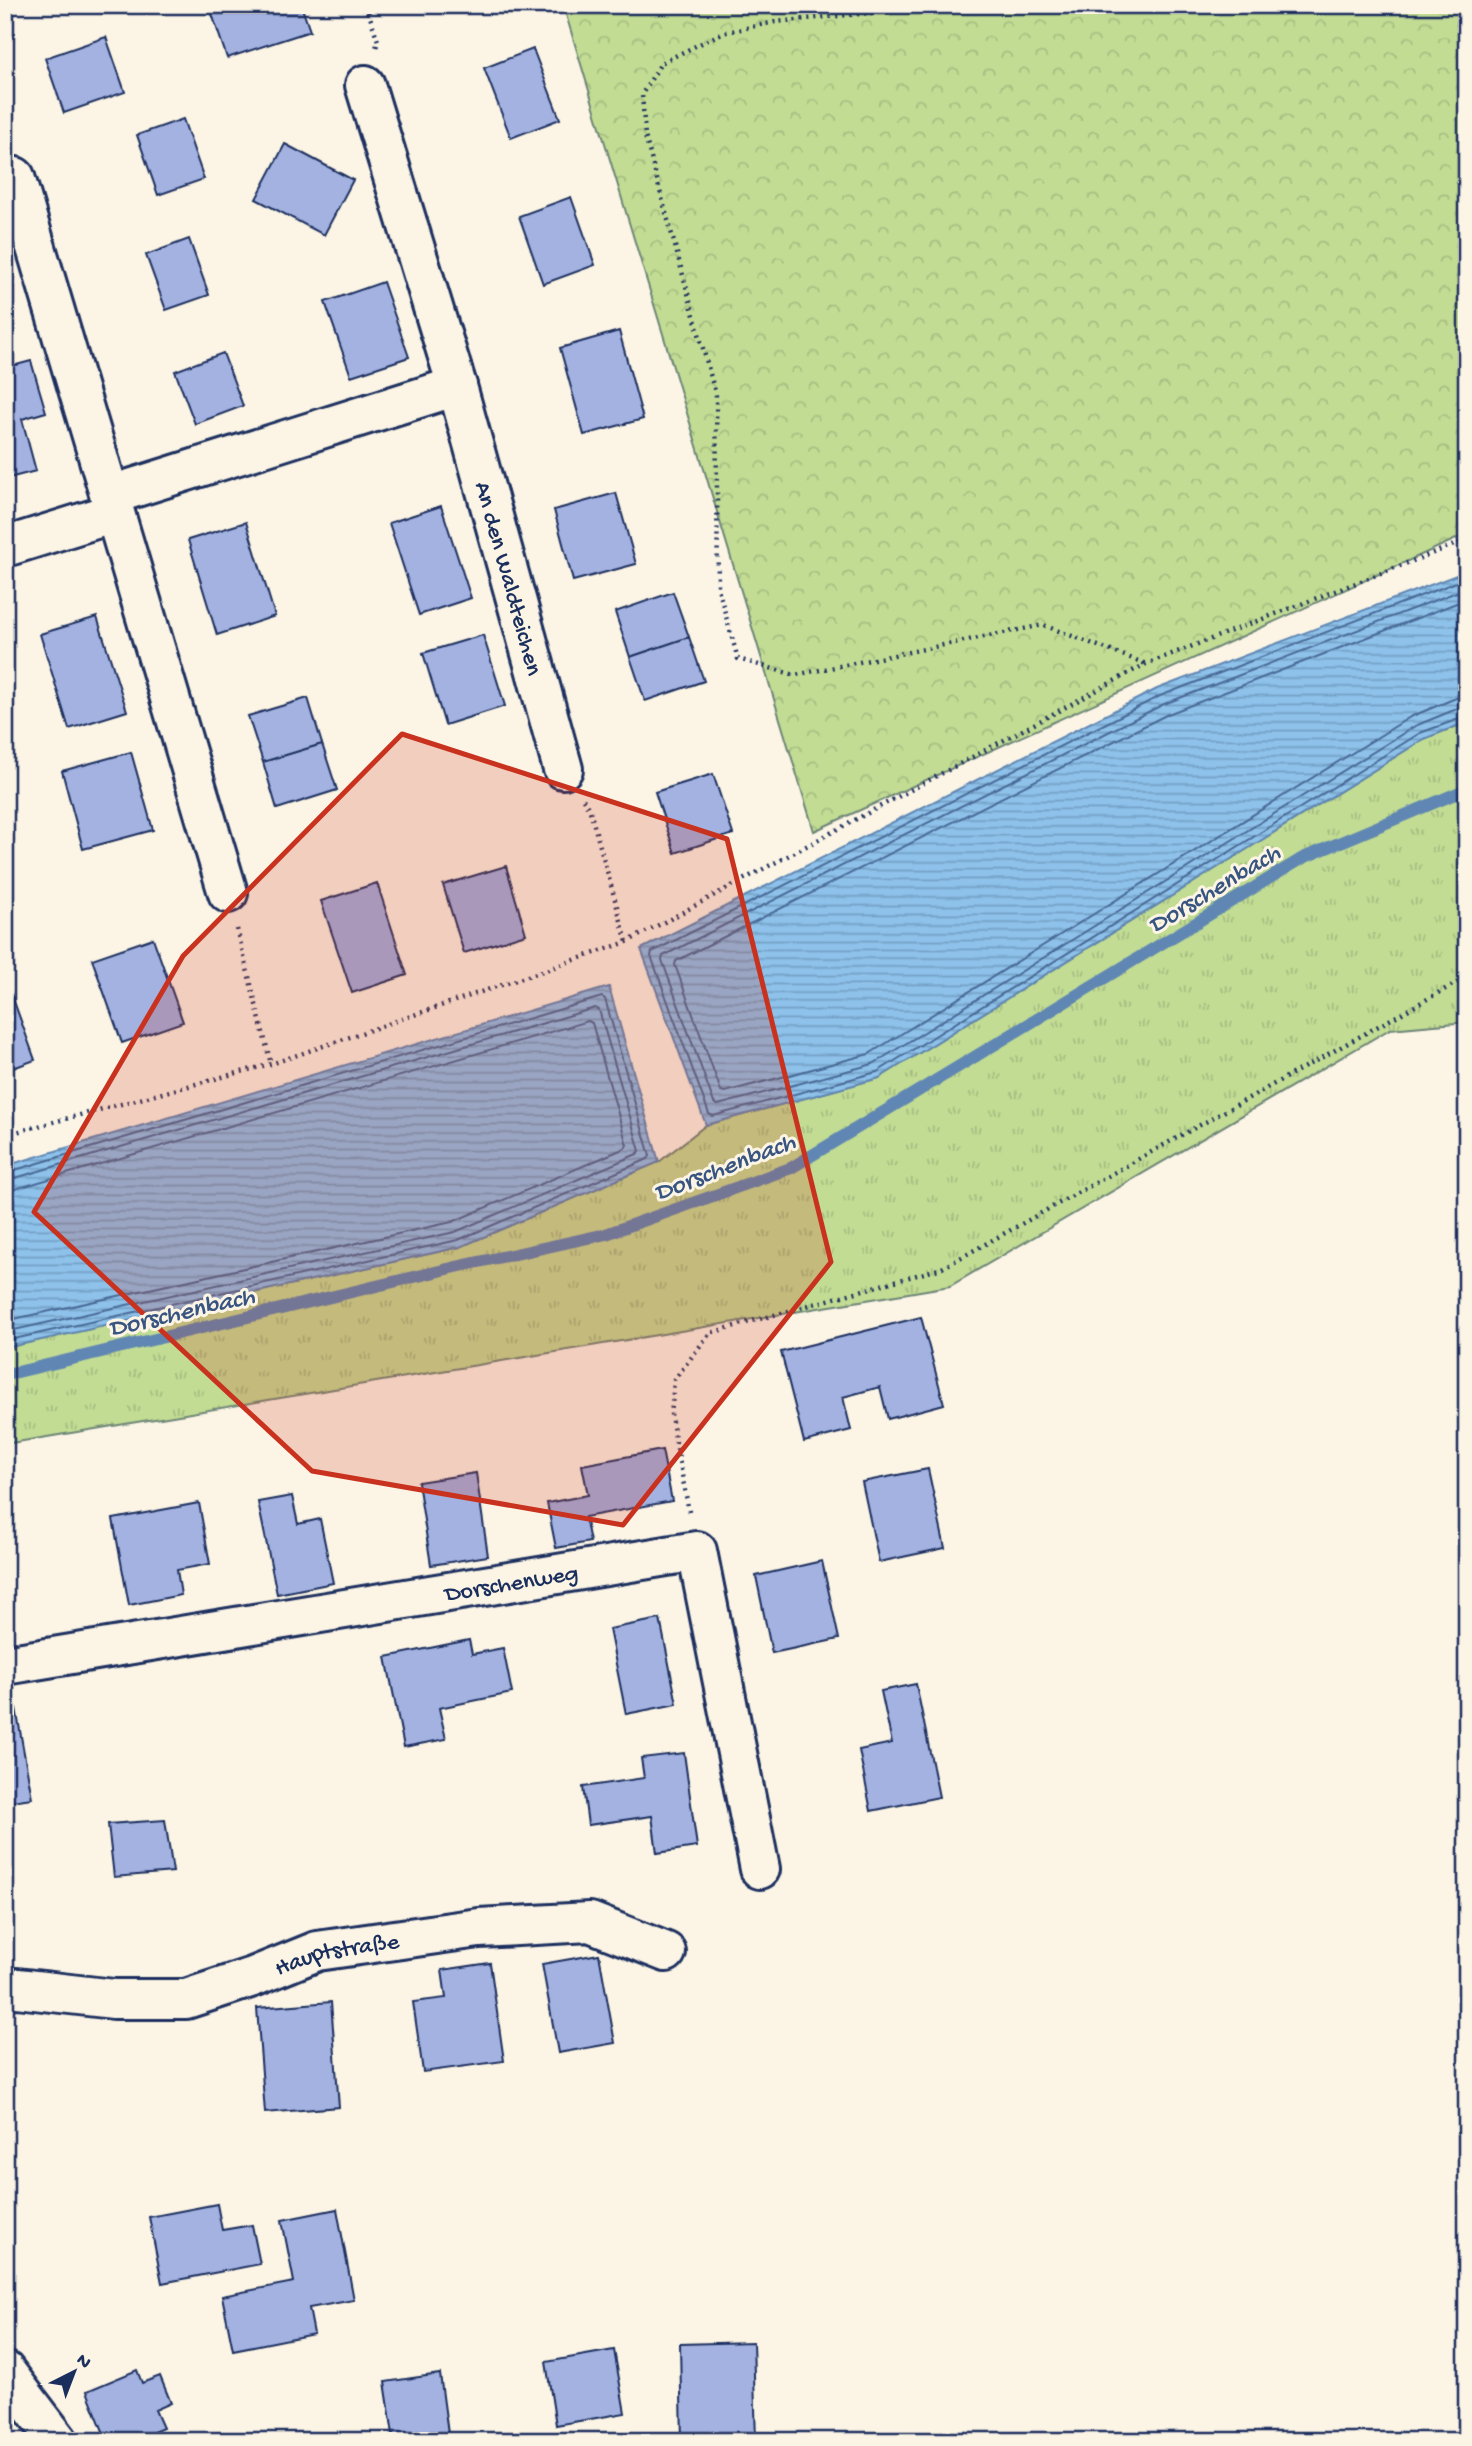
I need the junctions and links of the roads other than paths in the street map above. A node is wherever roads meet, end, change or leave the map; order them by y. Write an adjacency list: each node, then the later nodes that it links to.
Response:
1 (365, 85): 3 (street, An den Waldteichen)
2 (15, 177): 4 (street)
3 (457, 386): 4 (street); 6 (street, An den Waldteichen)
4 (112, 504): 5 (street); 7 (street)
5 (5, 547)
6 (563, 769)
7 (228, 893)
8 (5, 1665): 9 (street, Dorschenweg)
9 (760, 1869)
10 (666, 1952): 11 (street, Hauptstraße)
11 (5, 1989)
12 (5, 2371): 13 (street)
13 (56, 2440)

